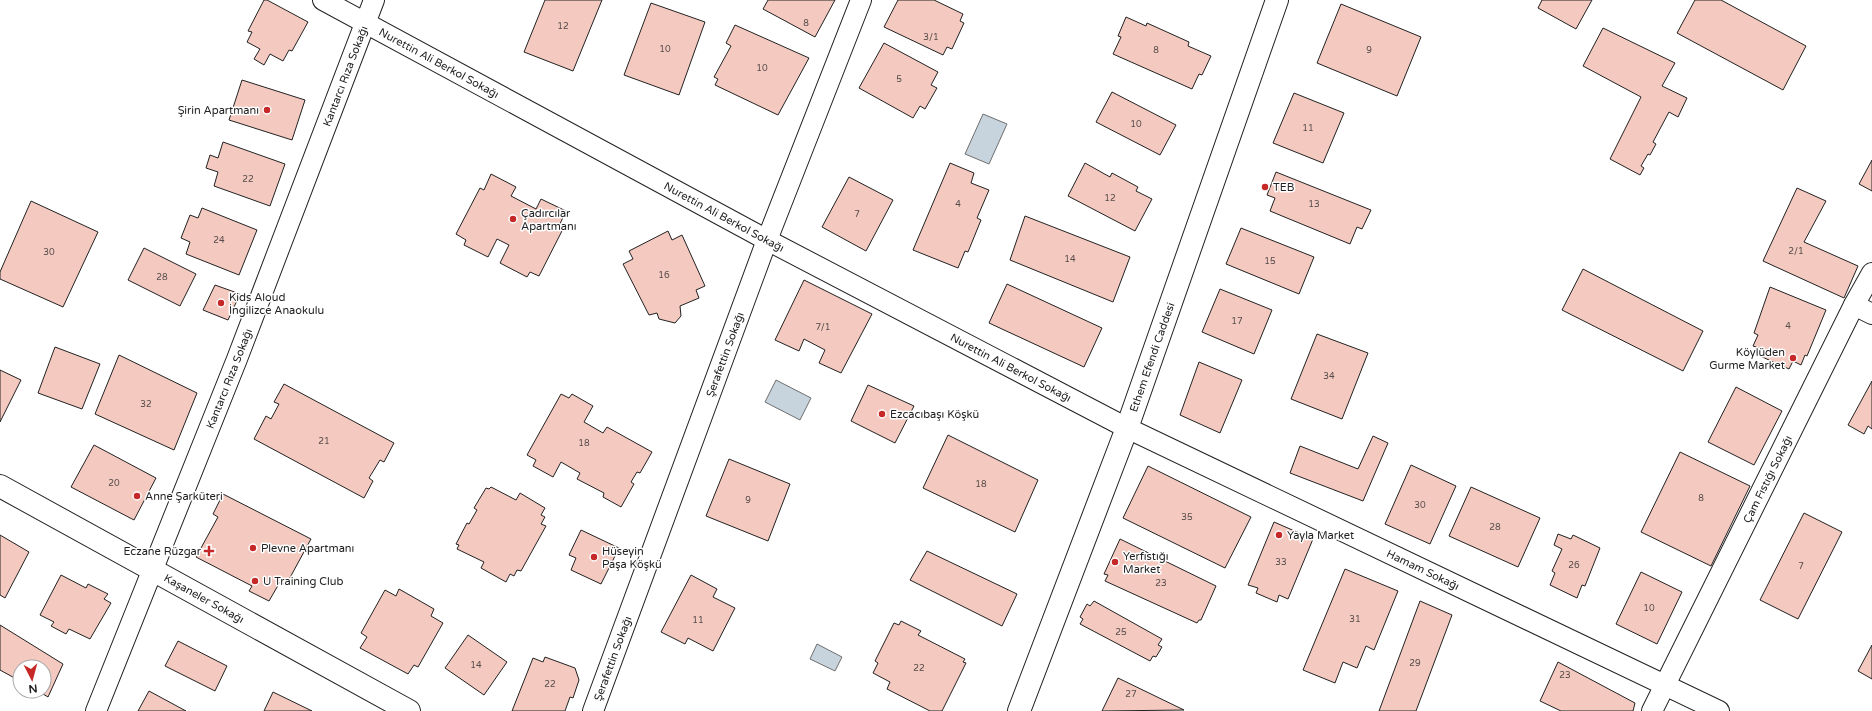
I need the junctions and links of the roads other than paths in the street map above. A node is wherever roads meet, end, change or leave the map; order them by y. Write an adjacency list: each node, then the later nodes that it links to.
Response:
1 (323, 0): 5 (street, Nurettin Ali Berkol Sokağı)
2 (374, 0): 5 (street, Kantarcı Rıza Sokağı)
3 (861, 0): 6 (street, Şerafettin Sokağı)
4 (1277, 0): 10 (main road, Ethem Efendi Caddesi)
5 (365, 22): 6 (street, Nurettin Ali Berkol Sokağı); 12 (street, Kantarcı Rıza Sokağı)
6 (767, 240): 10 (street, Nurettin Ali Berkol Sokağı); 16 (street, Şerafettin Sokağı)
7 (1872, 273): 8 (street, Çam Fıstığı Sokağı)
8 (1854, 305): 9 (street); 13 (street, Çam Fıstığı Sokağı)
9 (1872, 314)
10 (1127, 428): 13 (street, Hamam Sokağı); 17 (main road, Ethem Efendi Caddesi)
11 (0, 486): 12 (main road, Kaşaneler Sokağı)
12 (152, 569): 14 (street, Kantarcı Rıza Sokağı); 15 (main road, Kaşaneler Sokağı)
13 (1664, 685): 18 (street, Çam Fıstığı Sokağı); 19 (street, Hamam Sokağı)
14 (96, 711)
15 (409, 711)
16 (592, 711)
17 (1019, 711)
18 (1652, 711)
19 (1719, 711)

